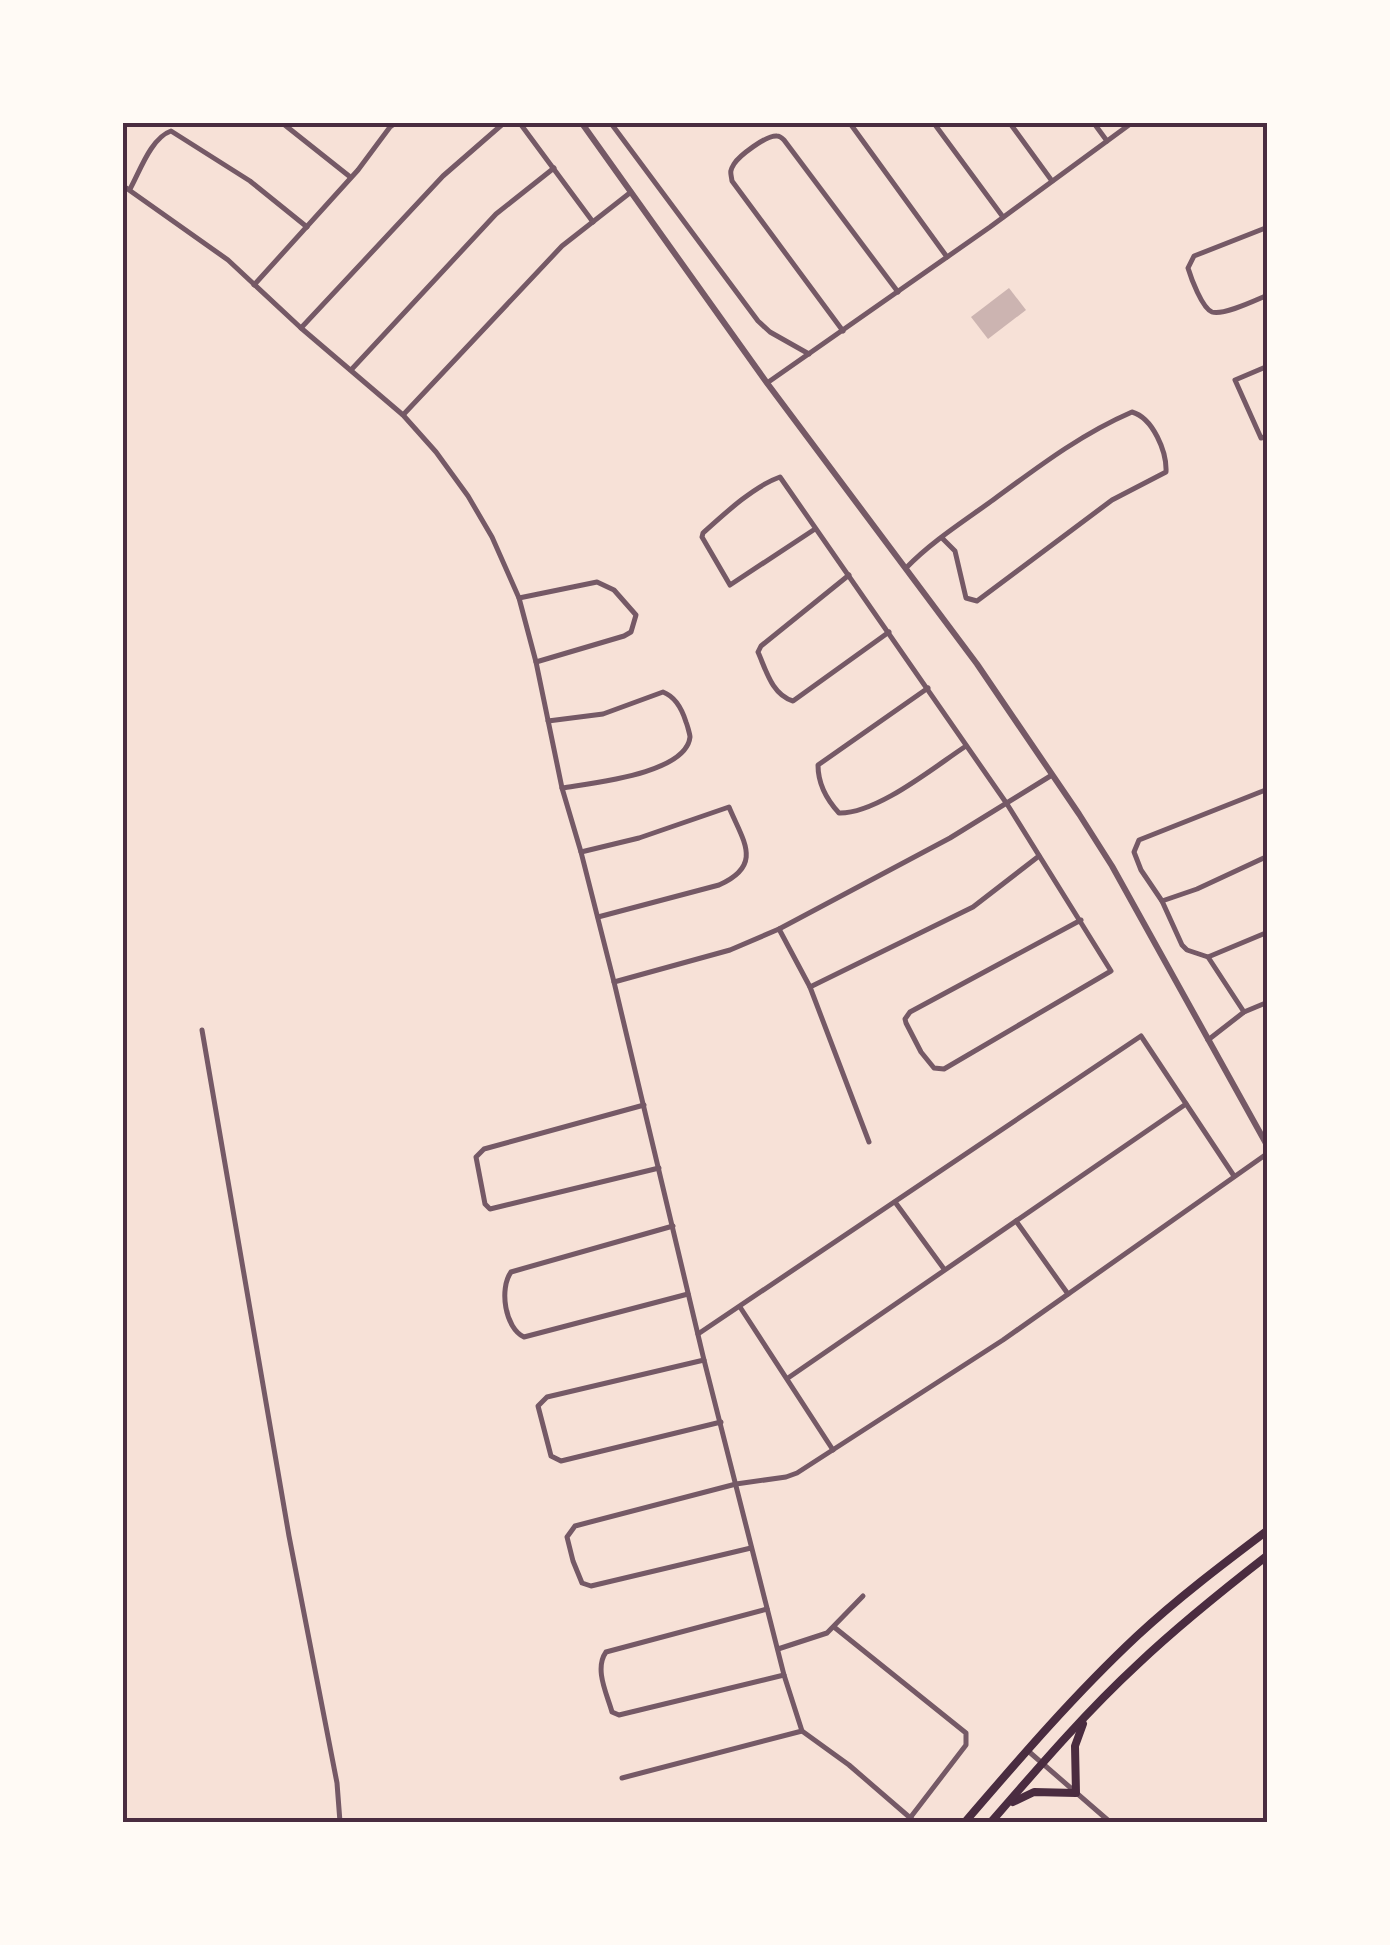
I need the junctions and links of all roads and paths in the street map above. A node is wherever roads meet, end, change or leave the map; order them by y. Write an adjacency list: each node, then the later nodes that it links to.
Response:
1 (281, 122): 14 (street)
2 (504, 122): 27 (street)
3 (519, 122): 13 (street)
4 (581, 122): 18 (street)
5 (610, 122): 29 (street)
6 (850, 122): 23 (street)
7 (934, 122): 19 (street)
8 (1010, 122): 15 (street)
9 (1093, 122): 12 (street)
10 (1133, 122): 12 (street)
11 (391, 124): 14 (street)
12 (1107, 141): 15 (street)
13 (554, 168): 20 (street); 31 (street)
14 (350, 177): 21 (street)
15 (1052, 181): 19 (street)
16 (122, 185): 17 (street)
17 (130, 190): 21 (street); 24 (street)
18 (632, 192): 20 (street); 32 (street)
19 (1003, 216): 23 (street)
20 (593, 222): 33 (street)
21 (307, 227): 24 (street)
22 (1268, 227): 26 (street)
23 (948, 257): 25 (street)
24 (254, 285): 27 (street)
25 (898, 292): 28 (street); 28 (street)
26 (1268, 296)
27 (301, 328): 31 (street)
28 (843, 331): 29 (street)
29 (809, 354): 32 (street)
30 (1268, 366): 34 (street)
31 (350, 371): 33 (street)
32 (767, 383): 37 (street)
33 (402, 415): 39 (street)
34 (1268, 436)
35 (815, 529): 35 (street); 38 (street)
36 (942, 538): 36 (street); 37 (street)
37 (906, 568): 45 (street)
38 (849, 574): 40 (street); 40 (street)
39 (519, 598): 41 (street); 41 (street)
40 (889, 632): 42 (street)
41 (536, 662): 43 (street)
42 (928, 688): 44 (street); 44 (street)
43 (548, 721): 46 (street); 46 (street)
44 (966, 746): 48 (street)
45 (1052, 776): 48 (street); 63 (street)
46 (562, 788): 49 (street)
47 (1268, 789): 52 (street)
48 (1007, 804): 50 (street); 55 (street)
49 (582, 852): 53 (street); 53 (street)
50 (1039, 856): 54 (street); 59 (street)
51 (1268, 856): 52 (street)
52 (1162, 902): 57 (street)
53 (598, 917): 58 (street)
54 (1080, 920): 54 (street)
55 (778, 929): 58 (street); 59 (street)
56 (1268, 932): 57 (street)
57 (1208, 958): 61 (street)
58 (614, 982): 65 (street)
59 (810, 988): 66 (street)
60 (1268, 1002): 61 (street)
61 (1244, 1012): 63 (street)
62 (202, 1030): 99 (street)
63 (1208, 1040): 67 (street)
64 (1186, 1104): 69 (street); 70 (street); 71 (street)
65 (644, 1105): 68 (street); 68 (street)
66 (869, 1142)
67 (1268, 1150): 69 (street)
68 (660, 1168): 72 (street)
69 (1234, 1177): 75 (street)
70 (895, 1202): 73 (street); 76 (street)
71 (1016, 1220): 73 (street); 75 (street)
72 (673, 1226): 74 (street); 74 (street)
73 (944, 1269): 79 (street)
74 (688, 1294): 77 (street)
75 (1068, 1294): 81 (street)
76 (740, 1307): 77 (street); 79 (street)
77 (698, 1334): 78 (street)
78 (704, 1360): 80 (street); 80 (street)
79 (788, 1378): 81 (street)
80 (721, 1422): 82 (street)
81 (833, 1450): 82 (street)
82 (736, 1484): 84 (street); 84 (street)
83 (1268, 1530): 93 (highway)
84 (751, 1548): 87 (street)
85 (1268, 1555): 91 (highway)
86 (864, 1596): 88 (street)
87 (768, 1609): 89 (street); 90 (street)
88 (834, 1627): 89 (street); 98 (street)
89 (778, 1648): 90 (street)
90 (784, 1675): 92 (street)
91 (1086, 1718): 94 (highway); 96 (highway)
92 (802, 1731): 95 (street); 98 (street)
93 (1027, 1750): 94 (street); 100 (highway)
94 (1042, 1764): 96 (street); 97 (highway)
95 (622, 1778)
96 (1076, 1793): 97 (highway); 102 (street)
97 (1005, 1806): 101 (highway)
98 (913, 1820)
99 (340, 1822)
100 (965, 1822)
101 (991, 1822)
102 (1110, 1822)

